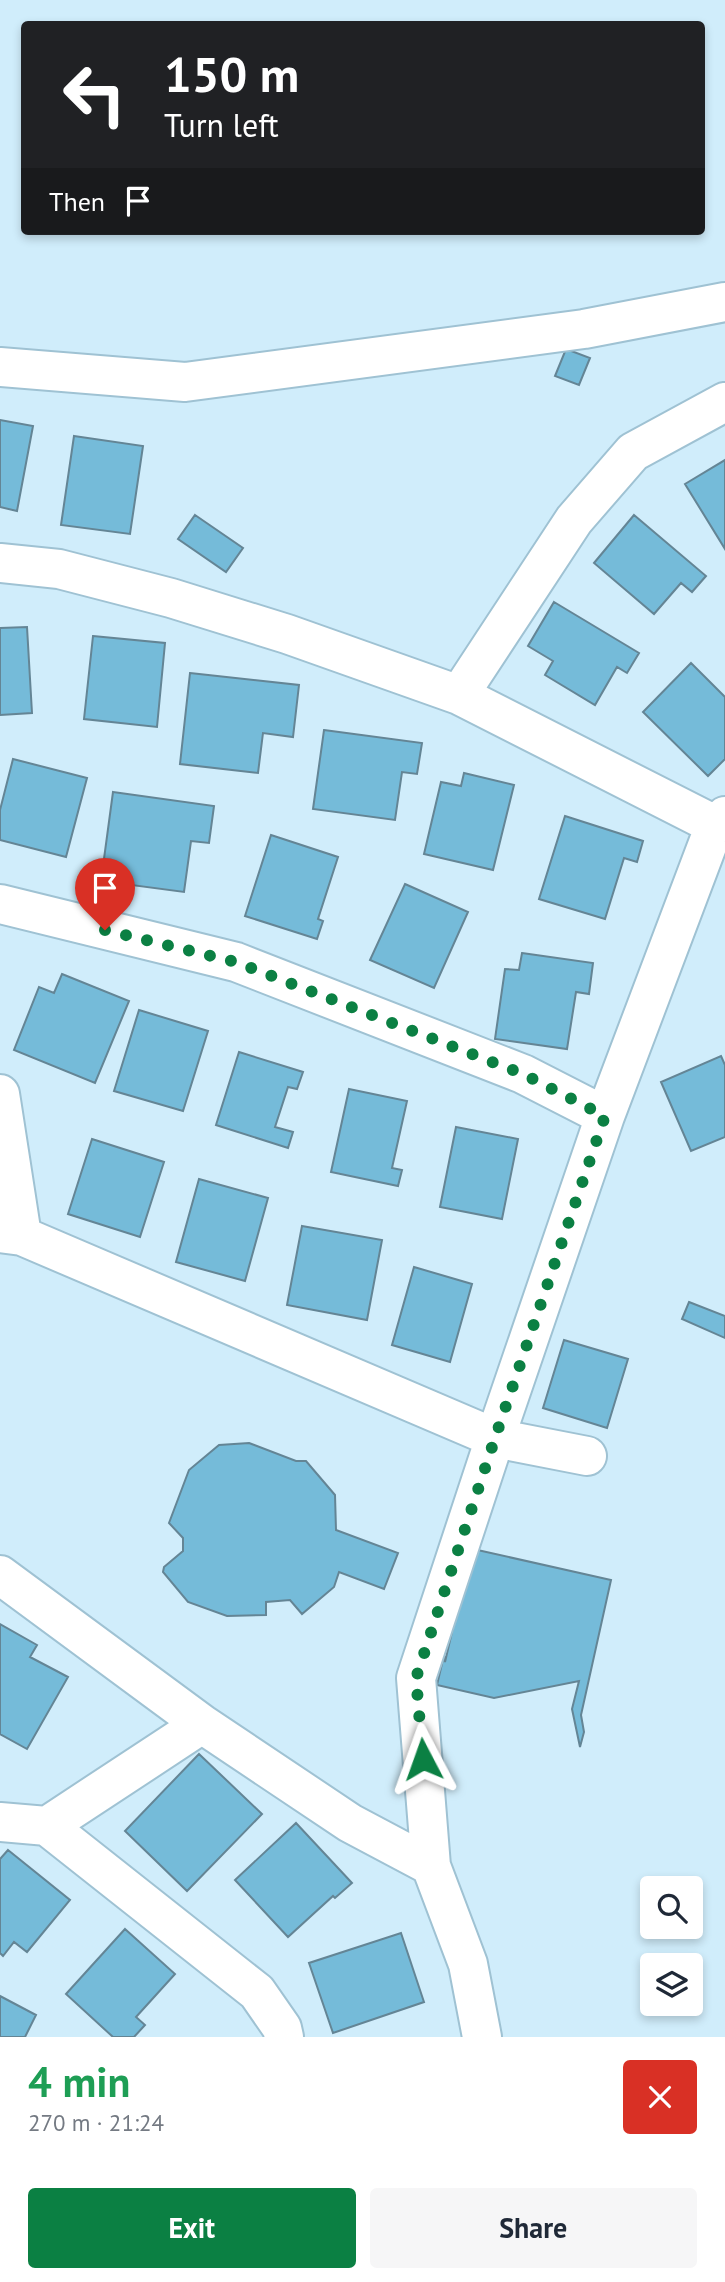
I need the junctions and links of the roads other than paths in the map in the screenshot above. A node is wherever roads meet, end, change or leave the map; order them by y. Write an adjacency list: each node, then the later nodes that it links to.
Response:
1 (725, 302): 2 (street)
2 (0, 367)
3 (725, 402): 5 (street)
4 (0, 563): 5 (street)
5 (459, 695): 6 (street)
6 (720, 820): 9 (street)
7 (0, 904): 9 (street)
8 (0, 1094): 10 (street)
9 (605, 1116): 11 (street)
10 (11, 1234): 11 (street)
11 (495, 1438): 12 (street); 17 (street)
12 (587, 1456)
13 (0, 1575): 14 (street)
14 (202, 1724): 16 (street); 17 (street)
15 (0, 1822): 16 (street)
16 (47, 1826): 18 (street)
17 (431, 1866): 19 (street)
18 (284, 2037)
19 (482, 2037)

